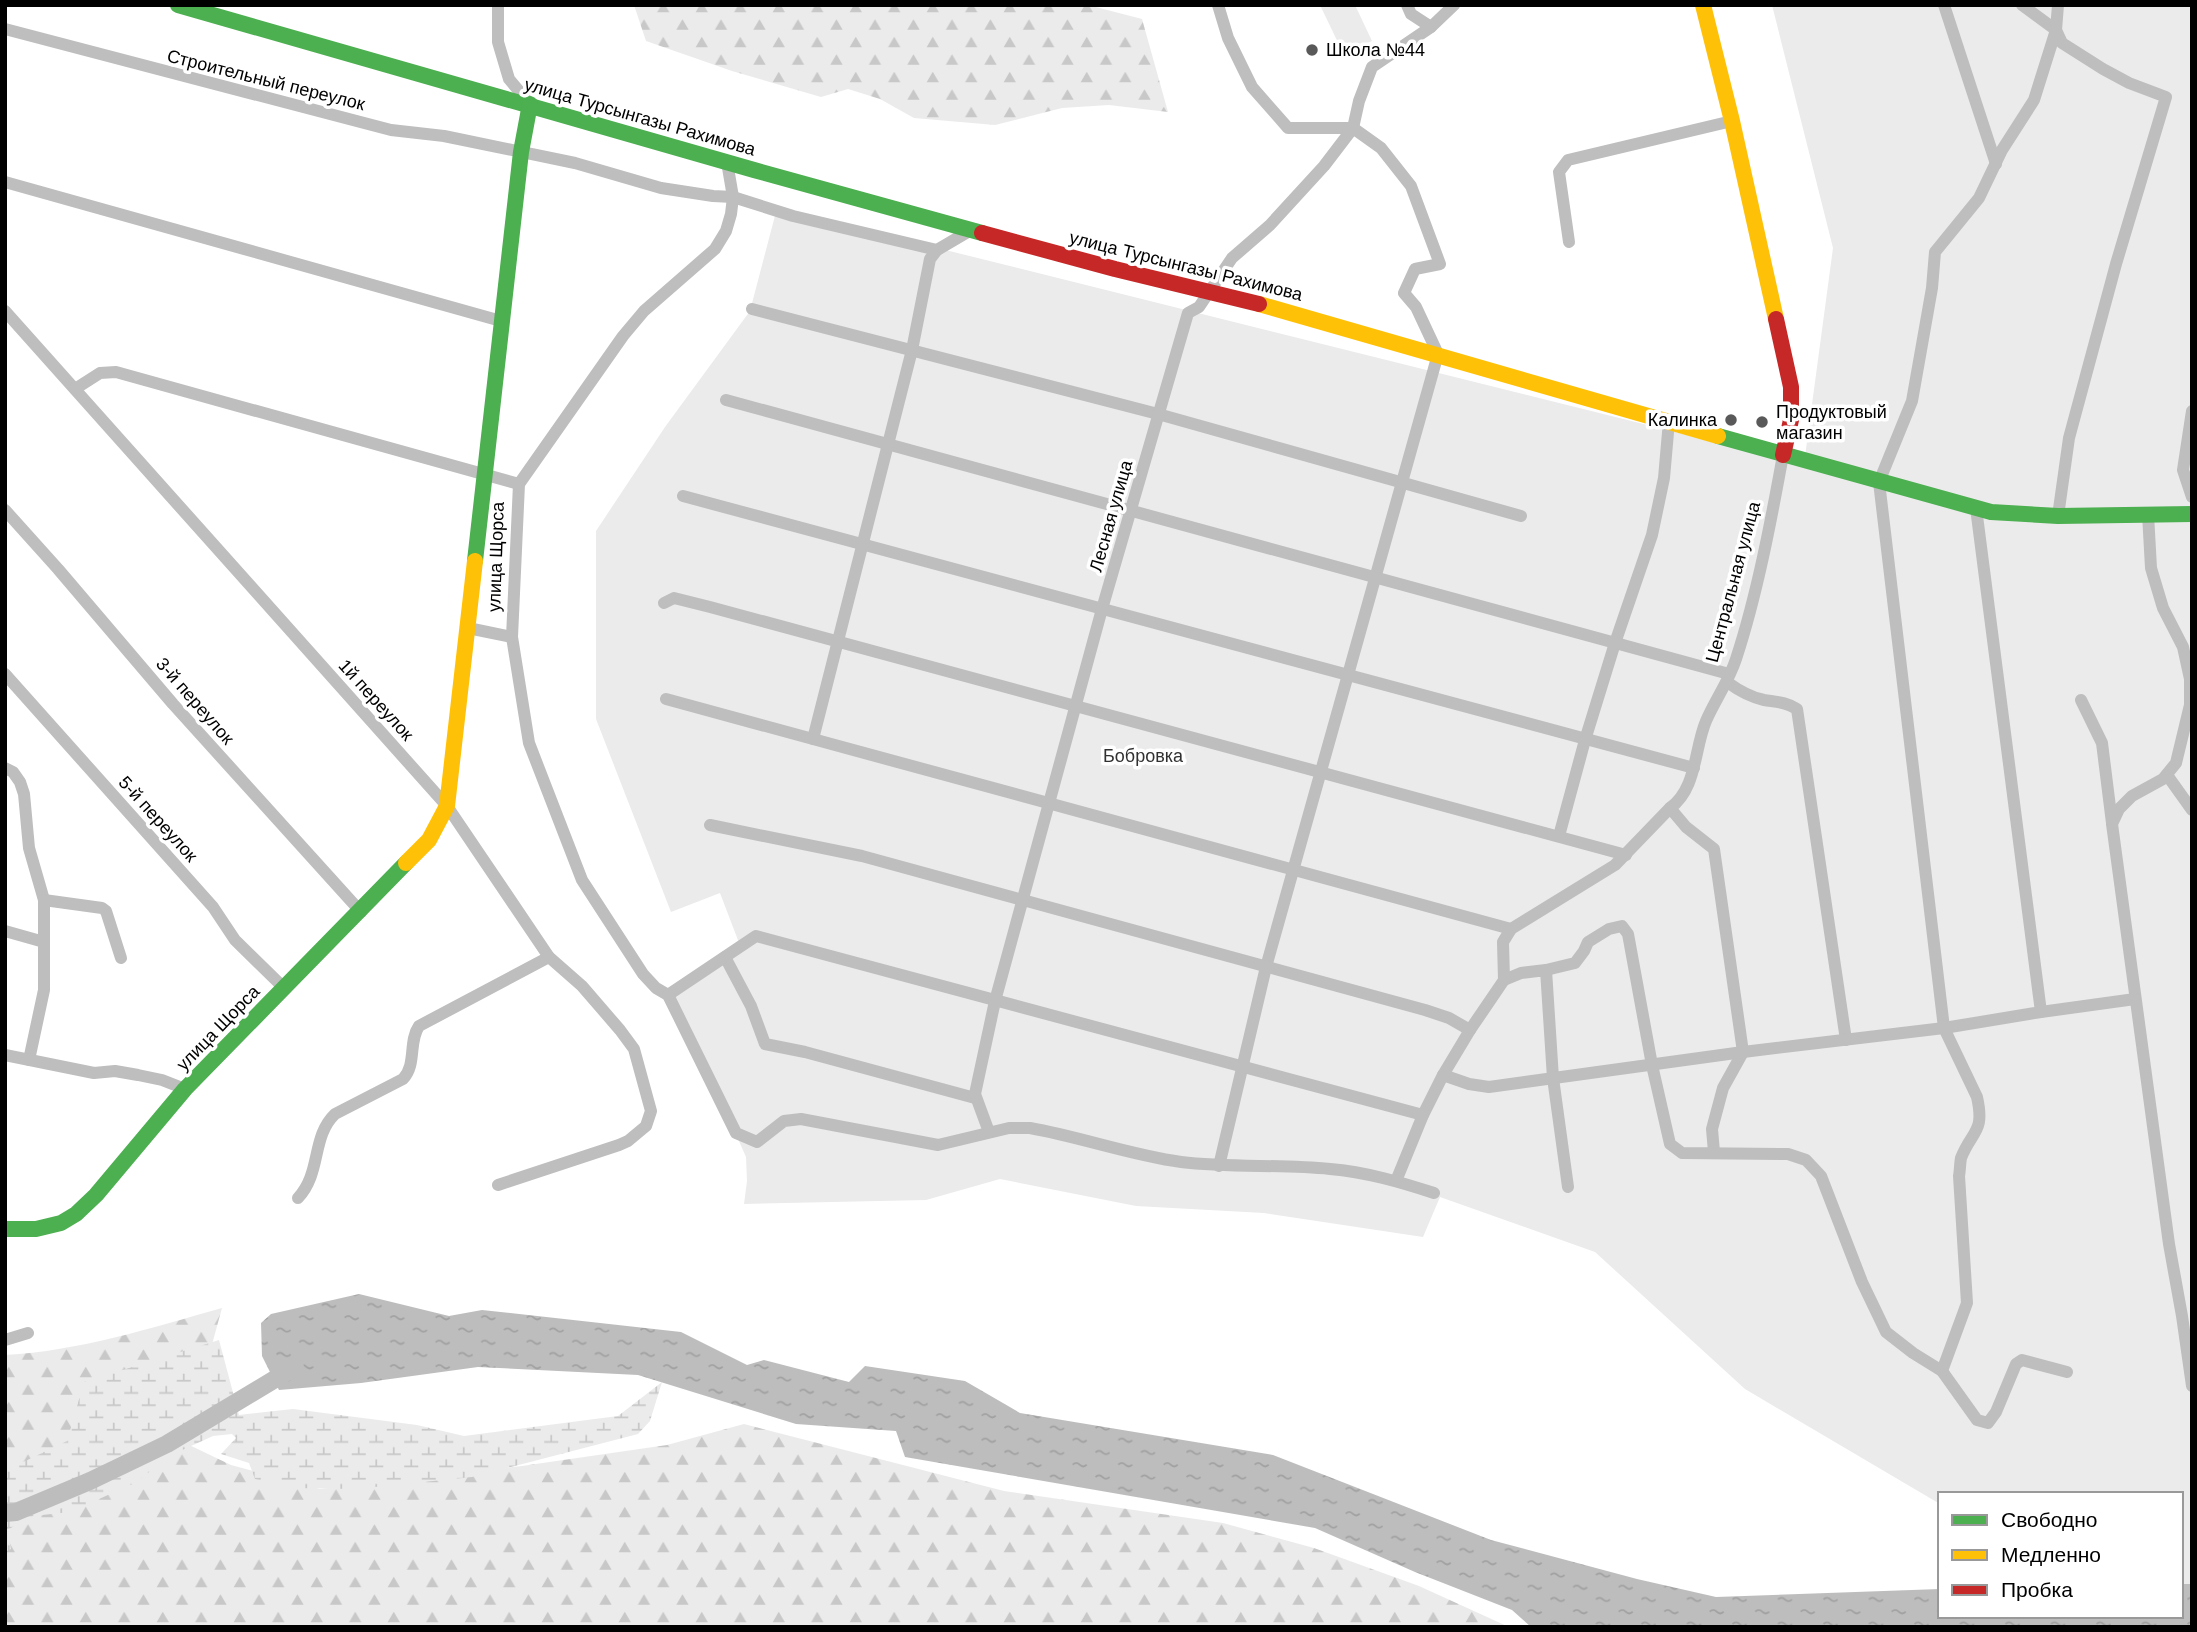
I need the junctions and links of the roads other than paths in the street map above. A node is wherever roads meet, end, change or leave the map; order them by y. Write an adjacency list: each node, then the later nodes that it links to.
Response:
1 (178, 5): 13 (street, улица Турсынгазы Рахимова)
2 (498, 5): 13 (street)
3 (1218, 5): 15 (street)
4 (1407, 5): 10 (street)
5 (1454, 5): 10 (street, Лесная улица)
6 (1703, 5): 14 (street, Центральная улица)
7 (1944, 5): 18 (street)
8 (2022, 5): 12 (street)
9 (2058, 5): 12 (street)
10 (1431, 27): 15 (street, Лесная улица)
11 (5, 29): 16 (street, Строительный переулок)
12 (2056, 30): 18 (street); 49 (street)
13 (530, 104): 16 (street, улица Щорса); 17 (street, улица Турсынгазы Рахимова)
14 (1732, 121): 22 (street); 36 (street, Центральная улица)
15 (1353, 128): 24 (street, Лесная улица); 29 (street)
16 (521, 152): 20 (street); 27 (street, улица Щорса)
17 (727, 162): 20 (street); 21 (street, улица Турсынгазы Рахимова)
18 (1996, 164): 38 (street)
19 (5, 182): 27 (street)
20 (733, 197): 23 (street); 40 (street, улица Щорса)
21 (971, 230): 23 (street); 24 (street, улица Турсынгазы Рахимова)
22 (1569, 242)
23 (937, 250): 28 (street)
24 (1210, 291): 29 (street, улица Турсынгазы Рахимова); 33 (street, Лесная улица)
25 (752, 309): 28 (street)
26 (5, 310): 30 (street, 1й переулок)
27 (501, 321): 37 (street, улица Щорса)
28 (912, 350): 33 (street); 35 (street)
29 (1438, 354): 34 (street, улица Турсынгазы Рахимова); 39 (street)
30 (75, 390): 37 (street); 73 (street, 1й переулок)
31 (726, 400): 35 (street)
32 (2192, 411): 42 (street)
33 (1158, 414): 39 (street); 45 (street, Лесная улица)
34 (1670, 421): 36 (street, улица Турсынгазы Рахимова); 57 (street)
35 (888, 445): 45 (street); 50 (street)
36 (1783, 455): 38 (street, улица Турсынгазы Рахимова); 61 (street, Центральная улица)
37 (486, 475): 40 (street); 54 (street, улица Щорса)
38 (1879, 482): 43 (street, улица Турсынгазы Рахимова); 98 (street)
39 (1401, 483): 48 (street); 51 (street)
40 (519, 484): 55 (street, улица Щорса)
41 (683, 496): 50 (street)
42 (2192, 497)
43 (1976, 508): 49 (street, улица Турсынгазы Рахимова); 97 (street)
44 (5, 510): 83 (street, 3-й переулок)
45 (1131, 511): 51 (street); 53 (street, Лесная улица)
46 (2148, 514): 47 (street, улица Турсынгазы Рахимова); 49 (street, улица Турсынгазы Рахимова); 58 (street)
47 (2192, 514)
48 (1521, 516)
49 (2057, 516)
50 (862, 545): 53 (street); 56 (street)
51 (1376, 578): 57 (street); 60 (street)
52 (664, 603): 56 (street)
53 (1102, 609): 60 (street); 65 (street, Лесная улица)
54 (468, 628): 55 (street); 73 (street, улица Щорса)
55 (512, 637): 94 (street, улица Щорса)
56 (838, 642): 65 (street); 66 (street)
57 (1615, 643): 61 (street); 67 (street)
58 (2188, 650): 64 (street)
59 (5, 674): 93 (street, 5-й переулок)
60 (1348, 676): 67 (street); 70 (street)
61 (1728, 678): 69 (street, Центральная улица); 100 (street)
62 (666, 699): 66 (street)
63 (2081, 700): 76 (street)
64 (2191, 705): 71 (street)
65 (1076, 706): 70 (street); 72 (street, Лесная улица)
66 (813, 739): 72 (street)
67 (1585, 740): 69 (street); 78 (street)
68 (5, 768): 81 (street)
69 (1694, 768): 74 (street, Центральная улица)
70 (1322, 772): 78 (street); 80 (street)
71 (2167, 775): 75 (street); 76 (street)
72 (1049, 803): 80 (street); 82 (street, Лесная улица)
73 (447, 806): 83 (street, улица Щорса); 87 (street, 1й переулок)
74 (1671, 808): 79 (street, Центральная улица); 101 (street)
75 (2192, 810)
76 (2112, 824): 95 (street)
77 (710, 825): 82 (street)
78 (1559, 836): 79 (street)
79 (1626, 855): 84 (street, Центральная улица)
80 (1294, 869): 84 (street); 90 (street)
81 (44, 900): 86 (street); 89 (street)
82 (1023, 901): 90 (street); 96 (street, Лесная улица)
83 (361, 912): 93 (street, улица Щорса)
84 (1511, 929): 92 (street)
85 (5, 932): 86 (street)
86 (44, 942): 103 (street)
87 (549, 957): 115 (street, 1й переулок); 118 (street)
88 (725, 957): 94 (street); 96 (street); 109 (street)
89 (121, 958)
90 (1266, 967): 99 (street); 105 (street)
91 (1546, 970): 92 (street); 104 (street); 107 (street)
92 (1504, 980): 99 (street)
93 (283, 988): 108 (street, улица Щорса)
94 (668, 995): 111 (street, улица Щорса)
95 (2135, 999): 97 (street); 124 (street)
96 (995, 1001): 105 (street); 109 (street, Лесная улица)
97 (2041, 1012): 98 (street)
98 (1944, 1028): 100 (street); 122 (street)
99 (1470, 1030): 106 (street)
100 (1846, 1040): 101 (street)
101 (1743, 1052): 104 (street); 112 (street)
102 (5, 1055): 103 (street)
103 (30, 1060): 108 (street)
104 (1652, 1065): 107 (street); 112 (street)
105 (1243, 1067): 110 (street); 113 (street)
106 (1443, 1075): 107 (street); 110 (street)
107 (1553, 1078): 116 (street)
108 (185, 1089): 119 (street, улица Щорса)
109 (975, 1098): 111 (street)
110 (1423, 1115): 114 (street)
111 (989, 1132): 113 (street)
112 (1714, 1153): 122 (street)
113 (1219, 1166): 114 (street)
114 (1396, 1181): 117 (street)
115 (498, 1185)
116 (1567, 1187)
117 (1434, 1192)
118 (298, 1198)
119 (5, 1229)
120 (28, 1333): 121 (street)
121 (5, 1340)
122 (1942, 1371): 123 (street)
123 (2067, 1371)
124 (2192, 1386)

